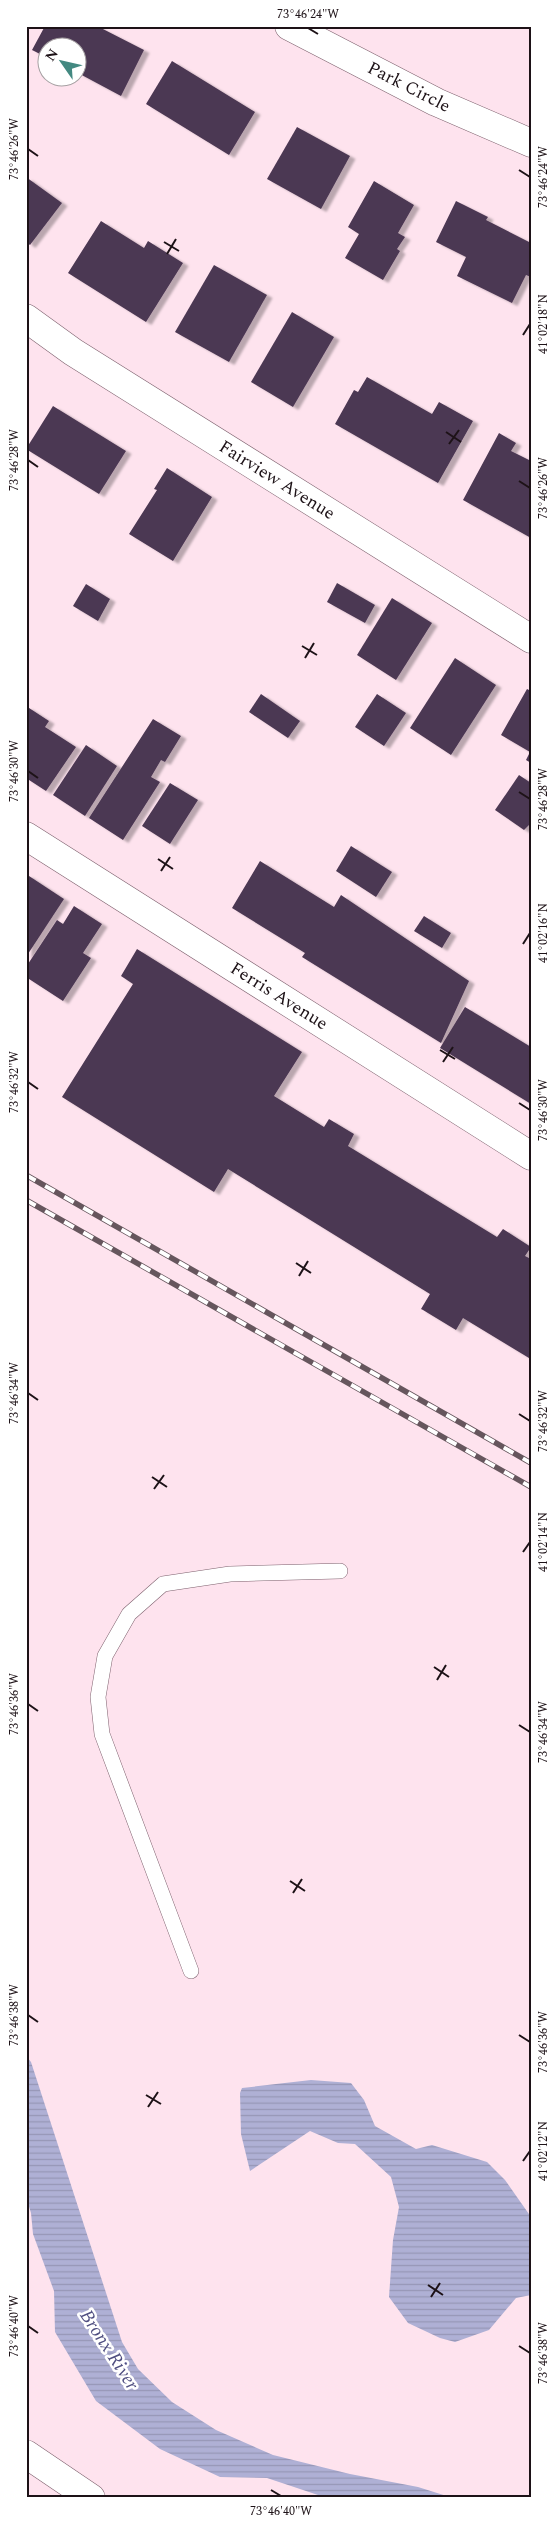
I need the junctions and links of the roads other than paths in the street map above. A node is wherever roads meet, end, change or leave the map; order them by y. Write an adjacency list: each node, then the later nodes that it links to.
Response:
1 (289, 26): 2 (main road, Park Circle)
2 (531, 143)
3 (26, 318): 4 (main road, Fairview Avenue)
4 (531, 639)
5 (26, 836): 6 (main road, Ferris Avenue)
6 (531, 1156)
7 (340, 1571): 8 (lane)
8 (191, 1971)
9 (26, 2454): 10 (main road)
10 (91, 2498)

